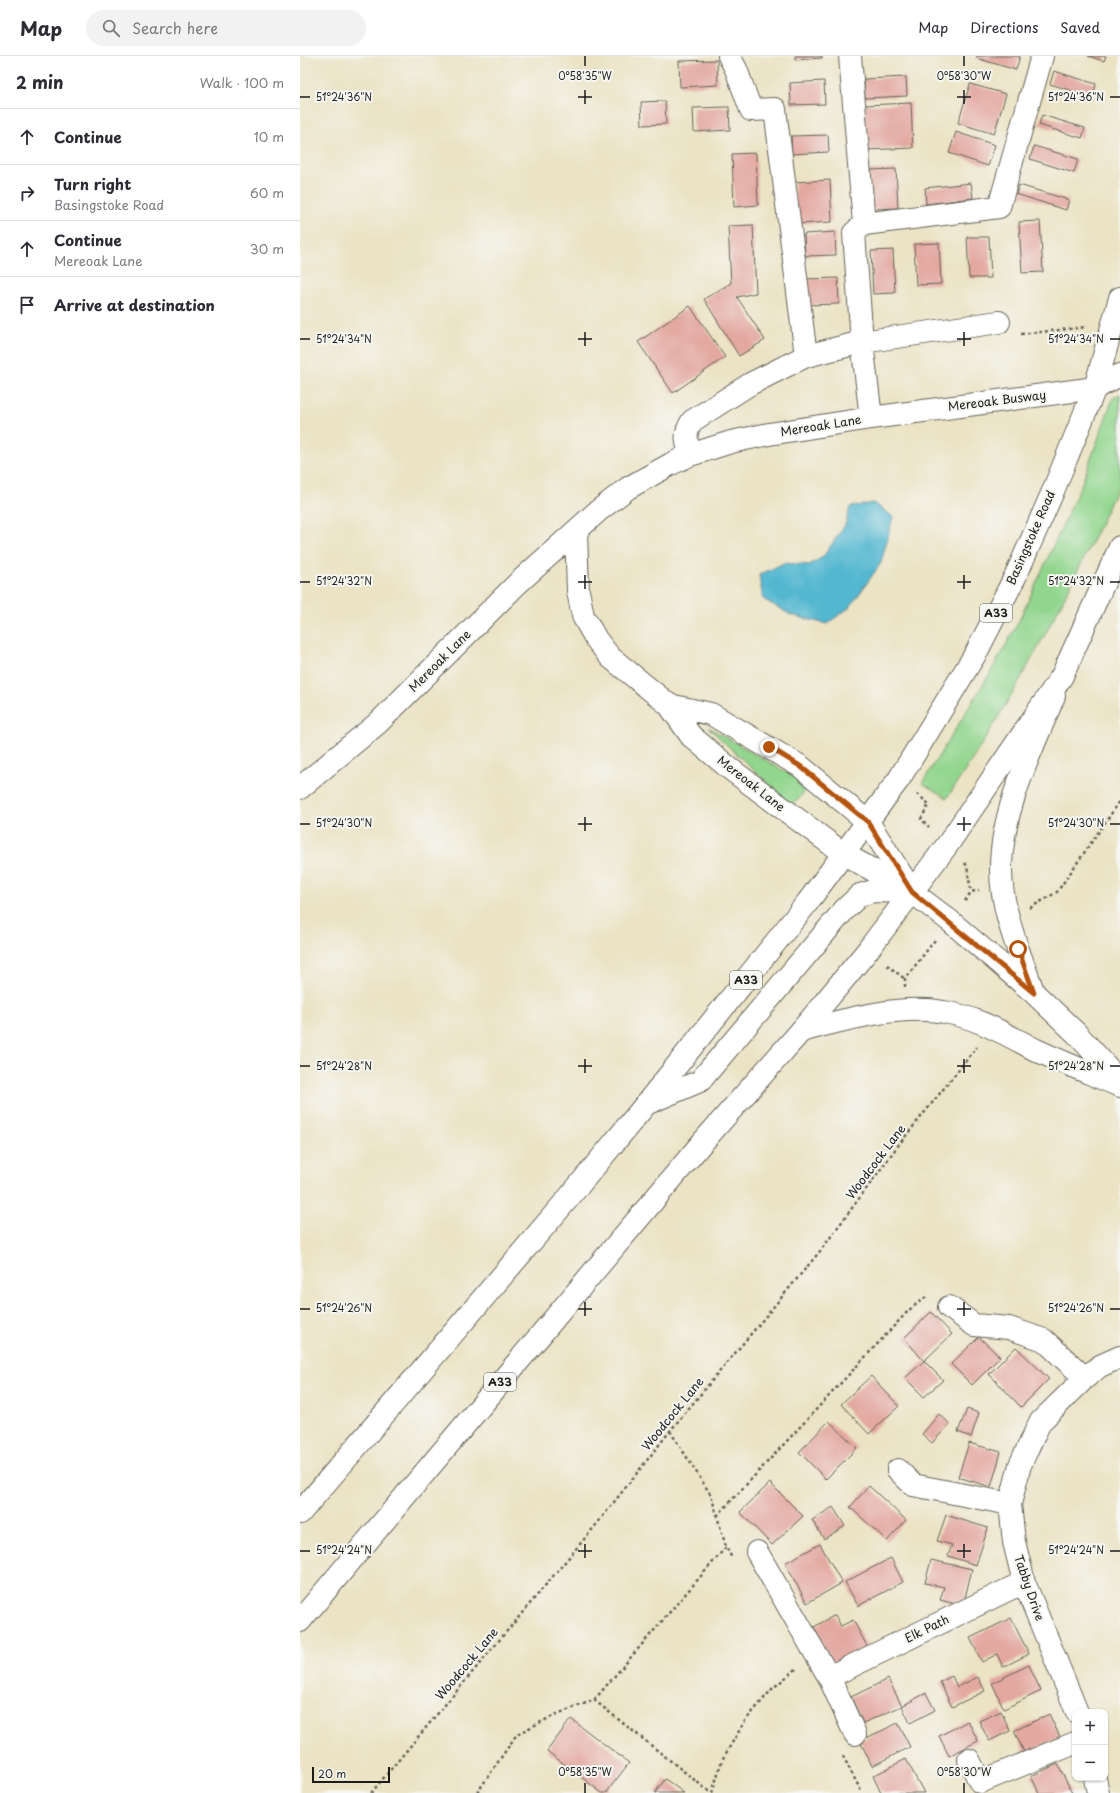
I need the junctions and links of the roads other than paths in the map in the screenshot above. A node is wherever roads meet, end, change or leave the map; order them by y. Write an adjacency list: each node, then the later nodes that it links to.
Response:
1 (729, 56): 8 (main road)
2 (850, 56): 4 (main road)
3 (1042, 56): 4 (main road)
4 (864, 224): 7 (main road, Mereoak Lane)
5 (1120, 298): 10 (main road, Basingstoke Road / A33)
6 (999, 322): 7 (main road)
7 (862, 342): 8 (main road); 11 (main road, Mereoak Lane)
8 (806, 356): 12 (main road)
9 (1120, 375): 10 (main road, Mereoak Busway)
10 (1095, 388): 11 (main road, Mereoak Busway); 18 (main road, Basingstoke Road / A33)
11 (871, 418): 12 (main road, Mereoak Lane)
12 (690, 455): 13 (main road, Mereoak Lane)
13 (576, 531): 16 (main road, Mereoak Lane); 17 (main road, Mereoak Lane)
14 (1120, 547): 15 (main road, A33)
15 (1062, 676): 20 (main road, A33); 21 (main road)
16 (669, 705): 18 (main road, Mereoak Lane); 19 (main road, Mereoak Lane)
17 (300, 788)
18 (868, 822): 19 (main road, Basingstoke Road / A33); 20 (main road)
19 (844, 854): 20 (main road); 25 (main road, A33)
20 (912, 892): 21 (main road); 22 (main road, A33); 25 (main road)
21 (1034, 993): 23 (main road)
22 (801, 1031): 24 (main road); 34 (main road, A33)
23 (1120, 1081)
24 (1120, 1086)
25 (646, 1104): 31 (main road, A33)
26 (949, 1307): 28 (main road)
27 (1120, 1357): 28 (main road, Tabby Drive)
28 (1085, 1378): 30 (main road, Tabby Drive)
29 (898, 1470): 30 (main road)
30 (1010, 1504): 33 (main road, Tabby Drive)
31 (300, 1513)
32 (756, 1552): 35 (main road)
33 (1024, 1582): 35 (main road, Elk Path); 36 (main road, Tabby Drive)
34 (300, 1621)
35 (829, 1677): 37 (main road)
36 (1076, 1709)
37 (855, 1734)
38 (1072, 1744): 39 (main road)
39 (969, 1760)
40 (1096, 1781): 41 (main road)
41 (1098, 1793)

